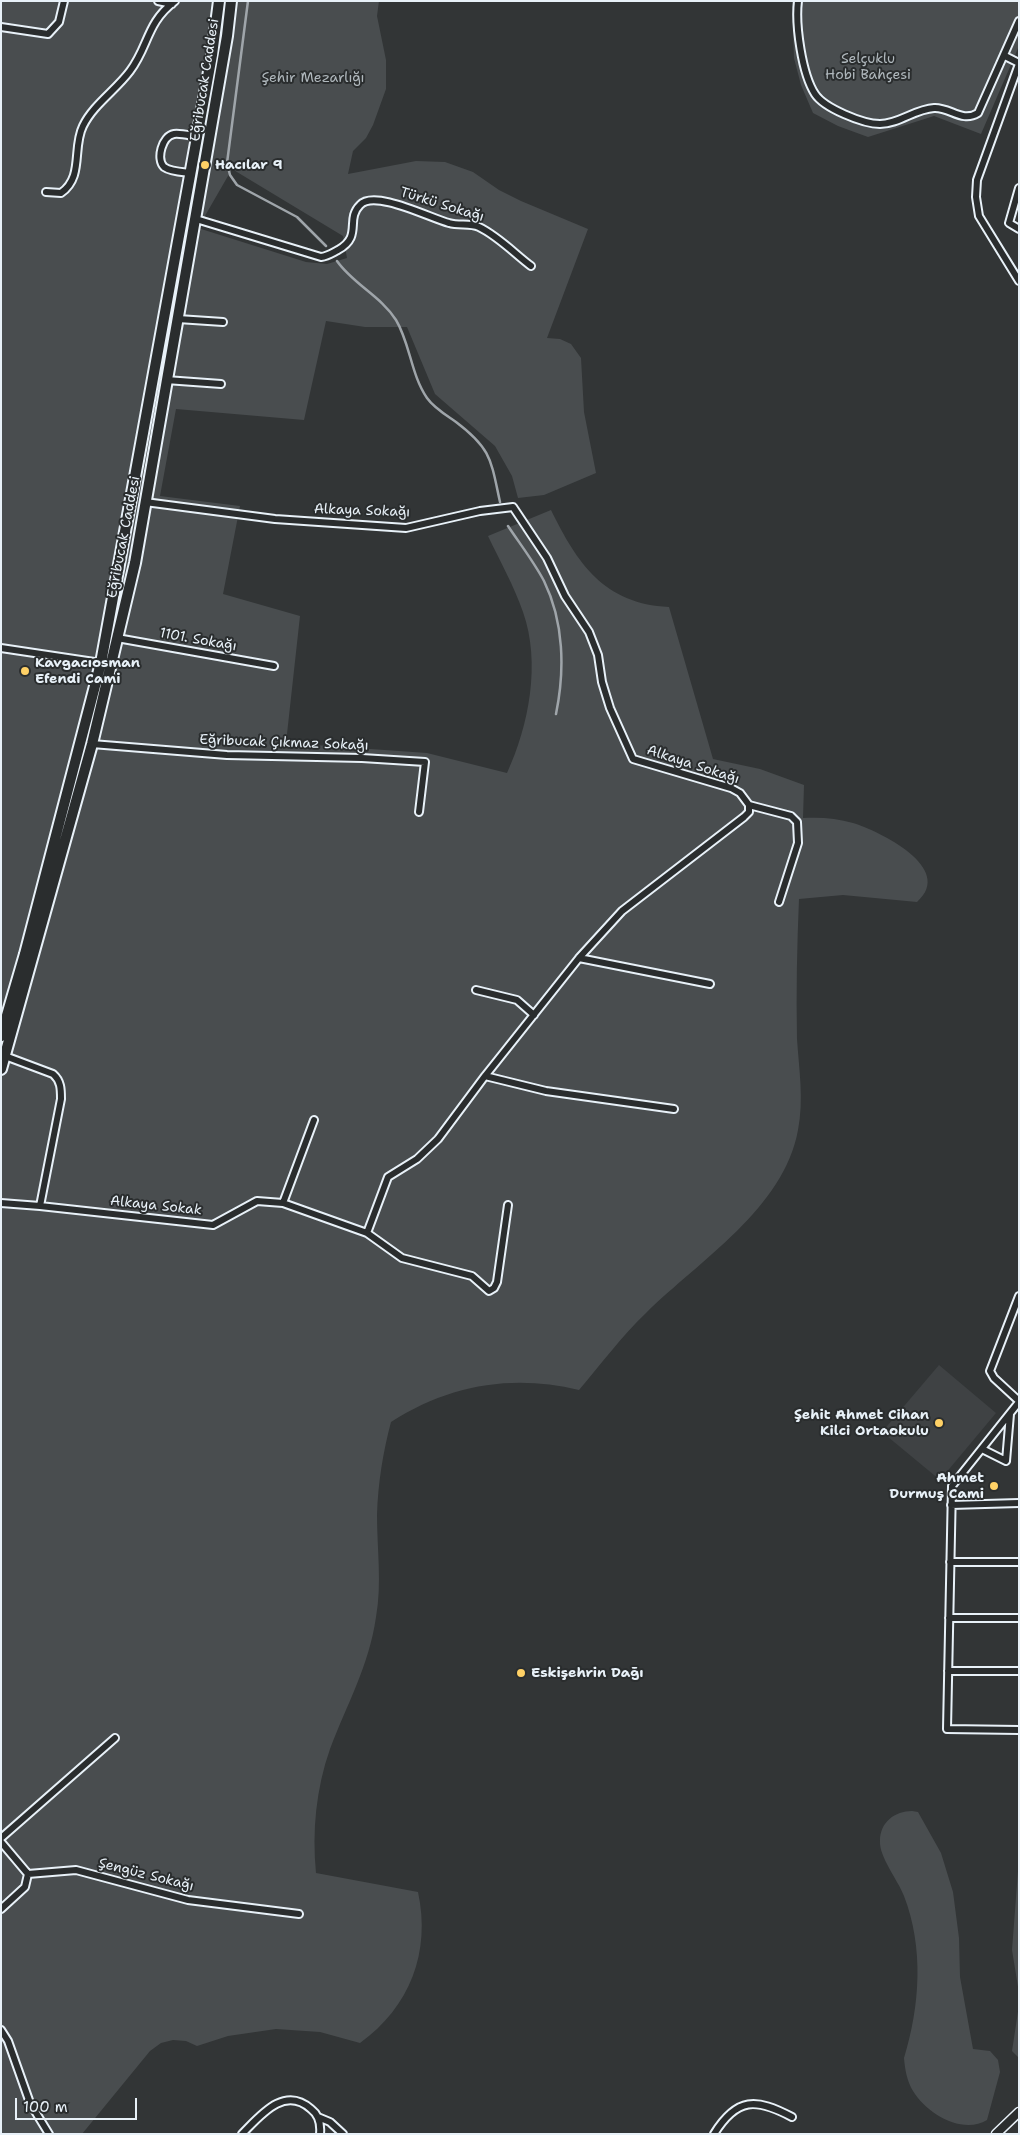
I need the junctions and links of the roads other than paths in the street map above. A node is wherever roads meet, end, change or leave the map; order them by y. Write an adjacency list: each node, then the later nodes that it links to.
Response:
1 (64, 1): 8 (street)
2 (158, 1): 6 (street)
3 (219, 1): 11 (main road, Eğribucak Caddesi)
4 (231, 1): 15 (main road, Eğribucak Caddesi)
5 (798, 1): 9 (street)
6 (173, 2): 14 (street)
7 (1019, 21): 9 (street)
8 (1, 27)
9 (1005, 56): 10 (street)
10 (1019, 63): 18 (street)
11 (198, 136): 12 (main road, Eğribucak Caddesi); 12 (street)
12 (191, 173): 26 (main road, Eğribucak Caddesi)
13 (1019, 188): 16 (street)
14 (46, 192)
15 (196, 219): 17 (street, Türkü Sokağı); 19 (main road, Eğribucak Caddesi)
16 (1019, 229)
17 (531, 266)
18 (1019, 281)
19 (178, 319): 20 (street); 21 (main road, Eğribucak Caddesi)
20 (223, 322)
21 (166, 380): 22 (street); 23 (main road, Eğribucak Caddesi)
22 (221, 384)
23 (144, 502): 24 (main road, Eğribucak Caddesi); 29 (street, Alkaya Sokağı)
24 (117, 638): 27 (street, 1101. Sokağı); 28 (main road, Eğribucak Caddesi)
25 (1, 648): 26 (street)
26 (101, 663): 35 (main road, Eğribucak Caddesi)
27 (274, 666)
28 (92, 744): 30 (street, Eğribucak Çıkmaz Sokağı); 38 (main road, Eğribucak Caddesi)
29 (749, 805): 31 (street); 32 (street)
30 (420, 812)
31 (779, 902)
32 (579, 958): 33 (street); 36 (street)
33 (710, 984)
34 (476, 990): 36 (street)
35 (4, 1015): 37 (main road, Eğribucak Caddesi)
36 (534, 1015): 40 (street)
37 (1, 1036)
38 (5, 1056): 39 (main road, Eğribucak Caddesi); 46 (street)
39 (1, 1069)
40 (484, 1076): 41 (street); 47 (street)
41 (674, 1110)
42 (314, 1120): 44 (street)
43 (1, 1203): 46 (street, Alkaya Sokak)
44 (284, 1203): 46 (street, Alkaya Sokak); 47 (street, Alkaya Sokak)
45 (508, 1205): 47 (street, Alkaya Sokak)
46 (40, 1206)
47 (367, 1233)
48 (1019, 1296): 49 (street)
49 (1019, 1401): 50 (street)
50 (1010, 1413): 51 (street); 51 (street)
51 (982, 1449): 53 (street)
52 (1019, 1504): 53 (street)
53 (951, 1505): 54 (street)
54 (950, 1562): 55 (street); 56 (street)
55 (1019, 1562)
56 (949, 1618): 57 (street); 58 (street)
57 (1019, 1618)
58 (948, 1671): 59 (street); 60 (street)
59 (1019, 1671)
60 (1019, 1730)
61 (115, 1738): 62 (street)
62 (1, 1838)
63 (1, 1842): 64 (street)
64 (28, 1874): 65 (street); 66 (street, Şengüz Sokağı)
65 (1, 1909)
66 (299, 1914)
67 (1, 2030): 71 (street)
68 (1019, 2112): 76 (street)
69 (318, 2117): 72 (street); 73 (street); 74 (street)
70 (792, 2117): 75 (street)
71 (49, 2134)
72 (242, 2134)
73 (320, 2134)
74 (343, 2134)
75 (714, 2134)
76 (996, 2134)

